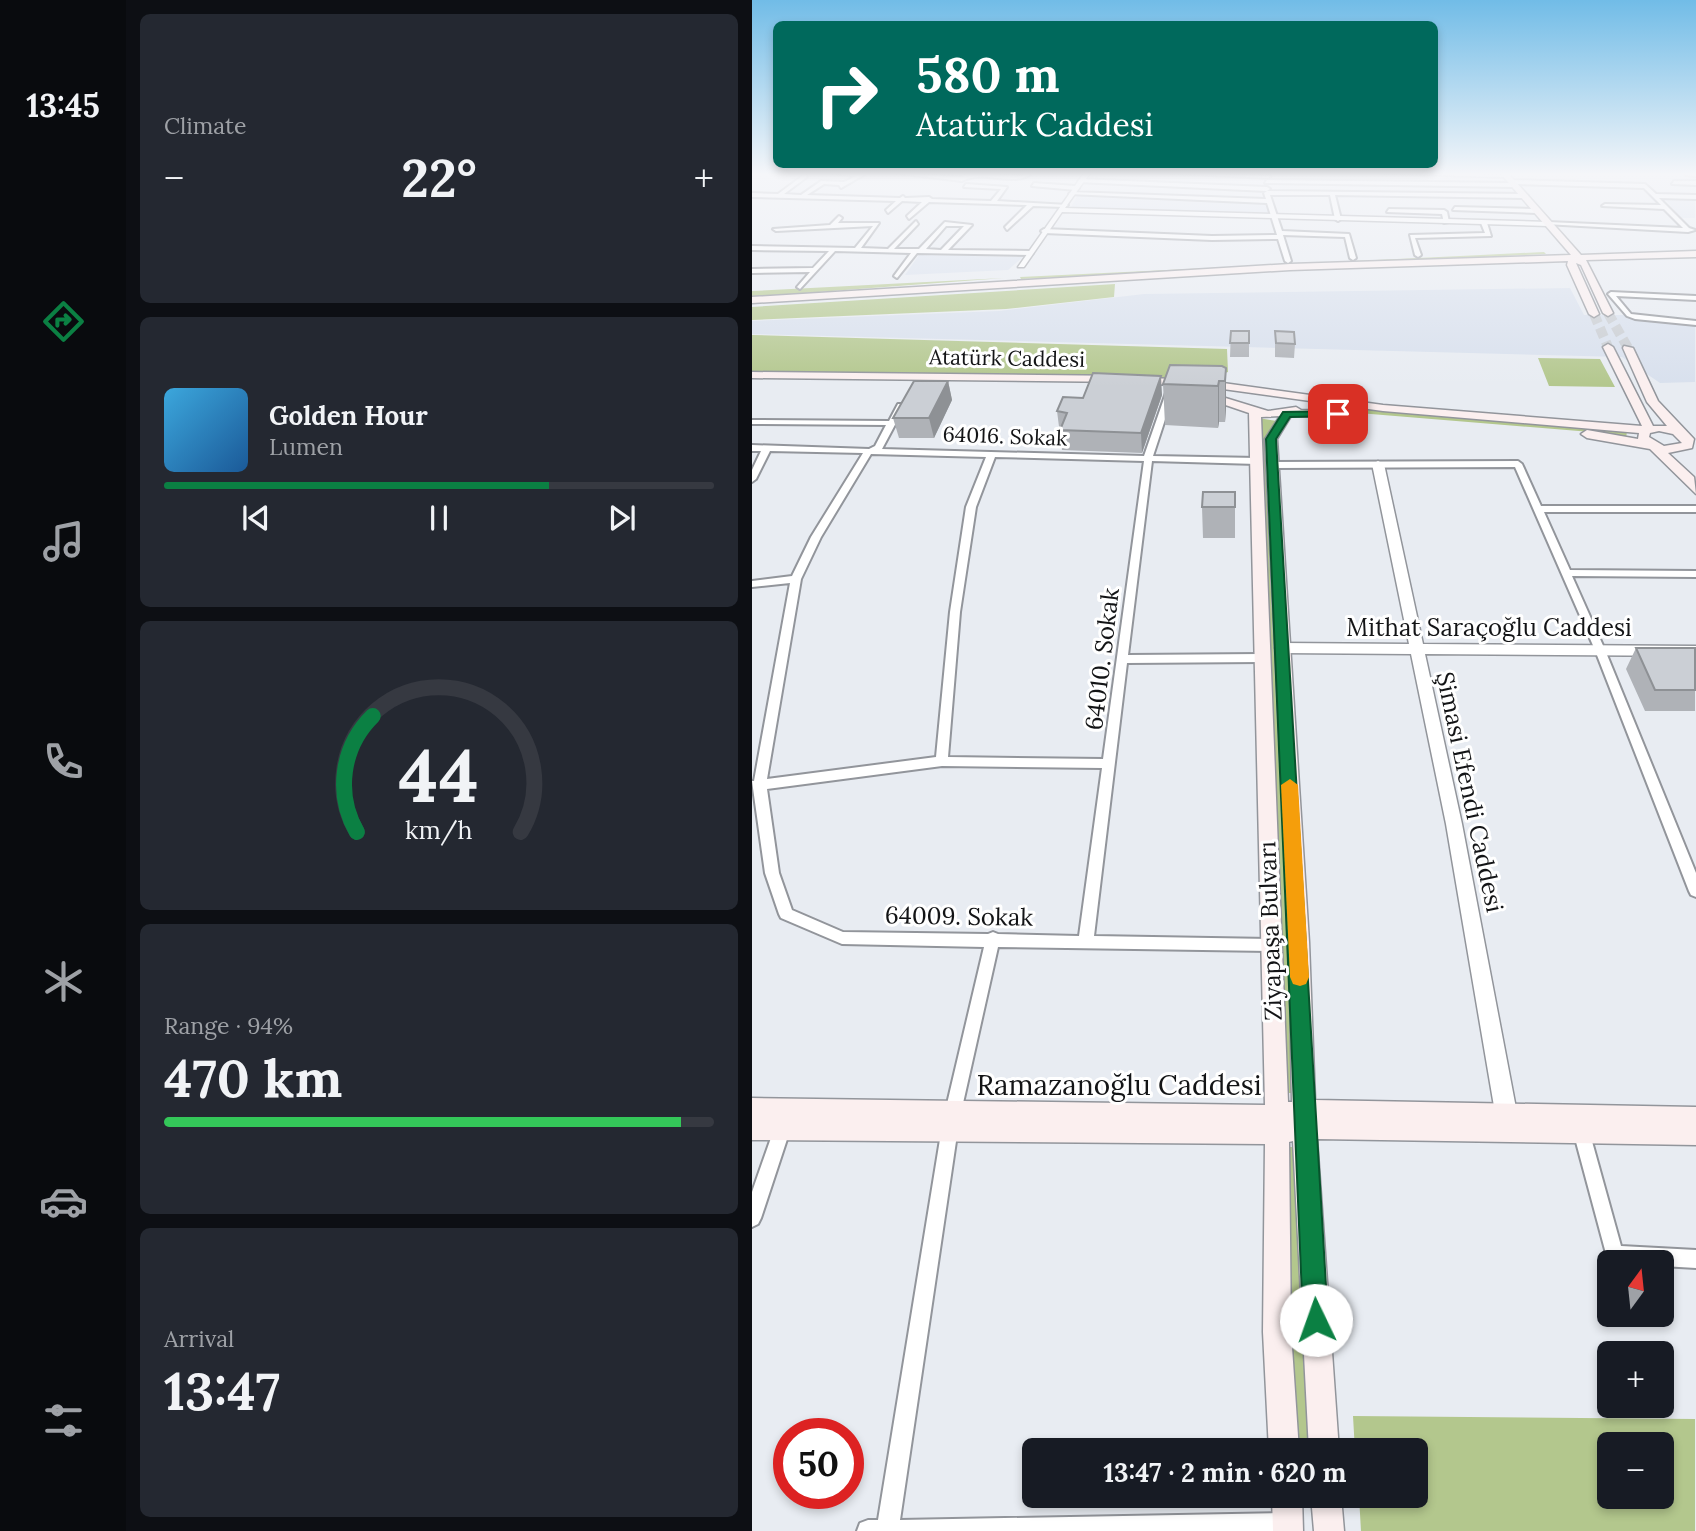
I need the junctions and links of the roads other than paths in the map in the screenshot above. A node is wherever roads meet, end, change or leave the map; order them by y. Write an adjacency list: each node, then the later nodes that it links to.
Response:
1 (818, 244): 13 (street)
2 (861, 244): 15 (street)
3 (895, 244): 16 (street)
4 (925, 244): 18 (street)
5 (950, 244): 19 (street)
6 (1035, 244): 20 (street)
7 (1283, 244): 26 (street)
8 (1349, 244): 24 (street)
9 (1415, 244): 22 (street)
10 (1564, 244): 25 (main road)
11 (755, 248): 13 (street)
12 (1695, 248): 17 (main road)
13 (814, 249): 14 (street)
14 (834, 249): 15 (street); 27 (street)
15 (857, 250): 16 (street)
16 (890, 250): 18 (street)
17 (1652, 250): 21 (main road); 25 (main road); 25 (main road)
18 (919, 251): 19 (street); 30 (street)
19 (943, 251): 20 (street)
20 (1030, 253): 29 (street)
21 (1695, 254)
22 (1418, 255): 23 (main road); 24 (main road)
23 (1467, 257): 25 (main road); 25 (main road); 31 (main road)
24 (1353, 258): 26 (main road)
25 (1576, 259): 37 (main road); 38 (main road)
26 (1288, 261): 29 (main road)
27 (815, 270): 28 (street); 34 (street)
28 (752, 271)
29 (1015, 272): 31 (main road); 32 (main road); 34 (main road)
30 (897, 276)
31 (1044, 280): 32 (main road)
32 (956, 286): 34 (main road)
33 (752, 289): 34 (main road)
34 (794, 290): 36 (main road)
35 (1695, 298): 39 (street)
36 (752, 300)
37 (1608, 313)
38 (1594, 314)
39 (1695, 323)
40 (1608, 347): 50 (main road)
41 (1628, 348): 51 (main road)
42 (752, 377): 43 (main road, Atatürk Caddesi); 44 (main road, Atatürk Caddesi)
43 (1171, 387): 47 (main road, Atatürk Caddesi); 59 (street, 64010. Sokak)
44 (1260, 391): 46 (main road, Atatürk Caddesi); 47 (main road)
45 (906, 396): 49 (street, 64009. Sokak)
46 (1291, 408): 47 (main road, Atatürk Caddesi); 50 (main road); 53 (main road); 61 (main road, Ziyapaşa Bulvarı)
47 (1253, 411): 61 (main road, Ziyapaşa Bulvarı)
48 (752, 422): 49 (street)
49 (892, 423): 57 (street, 64009. Sokak)
50 (1648, 429): 51 (main road); 53 (main road)
51 (1677, 432): 52 (main road); 54 (main road)
52 (1695, 432)
53 (1651, 445): 54 (main road); 64 (main road)
54 (1690, 446): 60 (main road)
55 (752, 448): 56 (street, 64016. Sokak)
56 (767, 448): 57 (street, 64016. Sokak); 63 (street)
57 (873, 450): 58 (street, 64016. Sokak); 69 (street, 64009. Sokak)
58 (992, 453): 59 (street, 64016. Sokak); 77 (street)
59 (1149, 458): 61 (street, 64016. Sokak); 76 (street, 64010. Sokak)
60 (1695, 461)
61 (1265, 463): 62 (street); 71 (main road, Ziyapaşa Bulvarı); 75 (main road, Ziyapaşa Bulvarı)
62 (1378, 464): 65 (street); 72 (street, Şimasi Efendi Caddesi)
63 (752, 479)
64 (1695, 489)
65 (1540, 509): 66 (street); 67 (street)
66 (1695, 509)
67 (1567, 573): 68 (street); 73 (street)
68 (1695, 574)
69 (796, 579): 70 (street); 79 (street, 64009. Sokak)
70 (752, 584)
71 (1282, 648): 72 (street, Mithat Saraçoğlu Caddesi); 88 (main road, Ziyapaşa Bulvarı)
72 (1415, 649): 73 (street, Mithat Saraçoğlu Caddesi); 90 (street, Şimasi Efendi Caddesi)
73 (1600, 650): 74 (street, Mithat Saraçoğlu Caddesi); 80 (street)
74 (1695, 651)
75 (1261, 658): 76 (street); 83 (main road, Ziyapaşa Bulvarı)
76 (1123, 659): 78 (street, 64010. Sokak)
77 (942, 761): 78 (street); 79 (street)
78 (1110, 764): 82 (street, 64010. Sokak)
79 (756, 785): 81 (street, 64009. Sokak)
80 (1695, 891)
81 (992, 938): 82 (street, 64009. Sokak); 87 (street)
82 (1086, 940): 83 (street, 64009. Sokak)
83 (1270, 945): 89 (main road, Ziyapaşa Bulvarı)
84 (752, 1110): 86 (main road, Ramazanoğlu Caddesi)
85 (1695, 1119): 91 (main road, Ramazanoğlu Caddesi)
86 (786, 1120): 87 (main road, Ramazanoğlu Caddesi); 92 (main road, Ramazanoğlu Caddesi); 94 (street)
87 (951, 1121): 89 (main road, Ramazanoğlu Caddesi); 101 (street)
88 (1304, 1121): 89 (main road, Ramazanoğlu Caddesi); 90 (main road, Ramazanoğlu Caddesi); 97 (main road, Ziyapaşa Bulvarı)
89 (1276, 1123): 96 (main road, Ziyapaşa Bulvarı)
90 (1508, 1123): 91 (main road, Ramazanoğlu Caddesi)
91 (1580, 1124): 93 (main road, Ramazanoğlu Caddesi); 95 (street)
92 (752, 1128)
93 (1695, 1133)
94 (752, 1218)
95 (1695, 1259)
96 (1283, 1438)
97 (1323, 1438)
98 (1327, 1508): 102 (main road)
99 (1288, 1517): 101 (street)
100 (868, 1531): 101 (street)
101 (887, 1531)
102 (1328, 1531)

